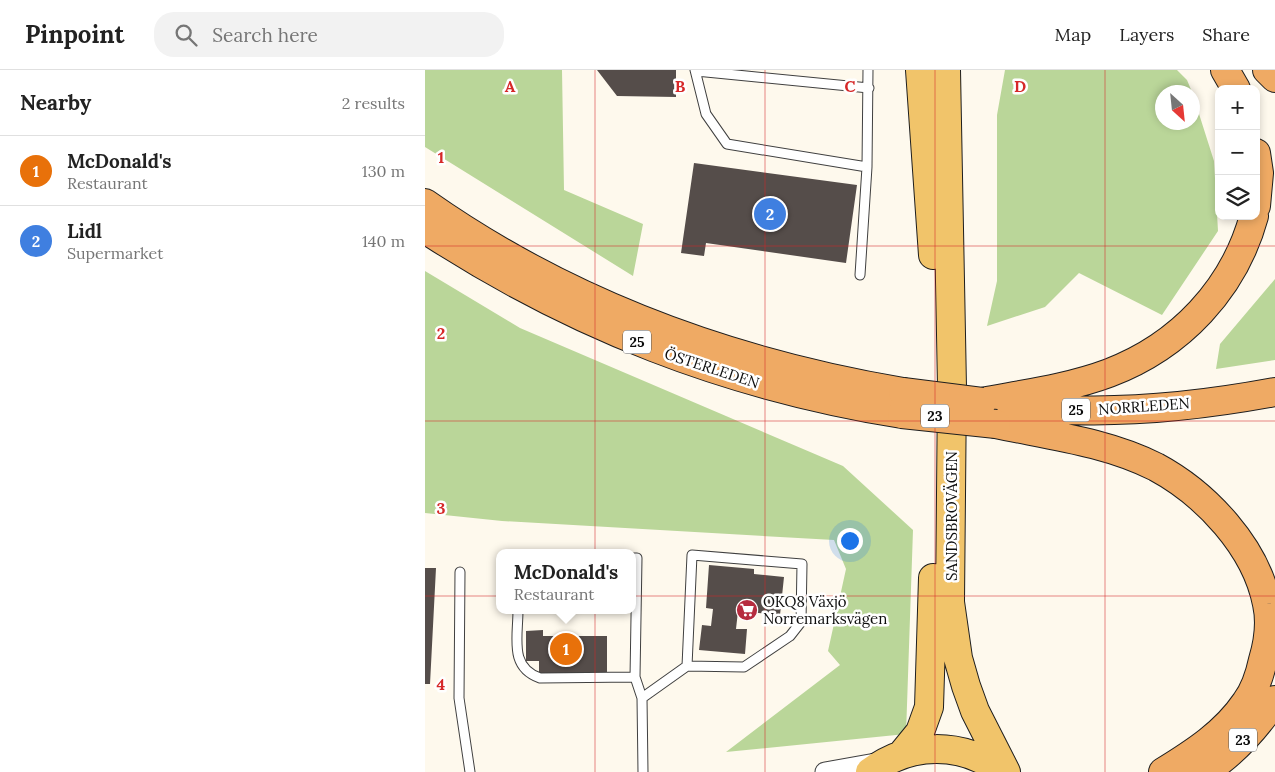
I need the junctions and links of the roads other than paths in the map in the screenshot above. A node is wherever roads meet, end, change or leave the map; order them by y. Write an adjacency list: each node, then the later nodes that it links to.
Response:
1 (695, 70): 9 (lane); 10 (lane)
2 (868, 70): 9 (lane)
3 (920, 70): 26 (main road, SANDSBROVÄGEN / 23)
4 (946, 70): 31 (main road, SANDSBROVÄGEN)
5 (1225, 70): 8 (highway)
6 (1267, 70): 7 (highway)
7 (1275, 78)
8 (1234, 85)
9 (869, 88): 10 (lane)
10 (867, 167): 14 (lane)
11 (425, 203): 16 (highway, ÖSTERLEDEN / 25)
12 (1253, 220): 18 (highway)
13 (425, 229): 16 (highway, ÖSTERLEDEN / 25)
14 (861, 275)
15 (1275, 392): 18 (highway, NORRLEDEN / 25)
16 (903, 403): 18 (highway, ÖSTERLEDEN / 25, bridge)
17 (1275, 406): 18 (highway, NORRLEDEN / 25)
18 (989, 413): 32 (highway)
19 (636, 558): 23 (lane)
20 (460, 572): 27 (lane)
21 (518, 614): 23 (lane)
22 (687, 666): 22 (lane); 24 (lane)
23 (635, 677): 24 (lane)
24 (642, 698): 28 (lane)
25 (1275, 700): 33 (highway, 23)
26 (887, 762): 29 (street); 30 (main road)
27 (470, 772)
28 (643, 772)
29 (825, 772)
30 (1002, 772)
31 (1006, 772)
32 (1163, 772)
33 (1204, 772)

